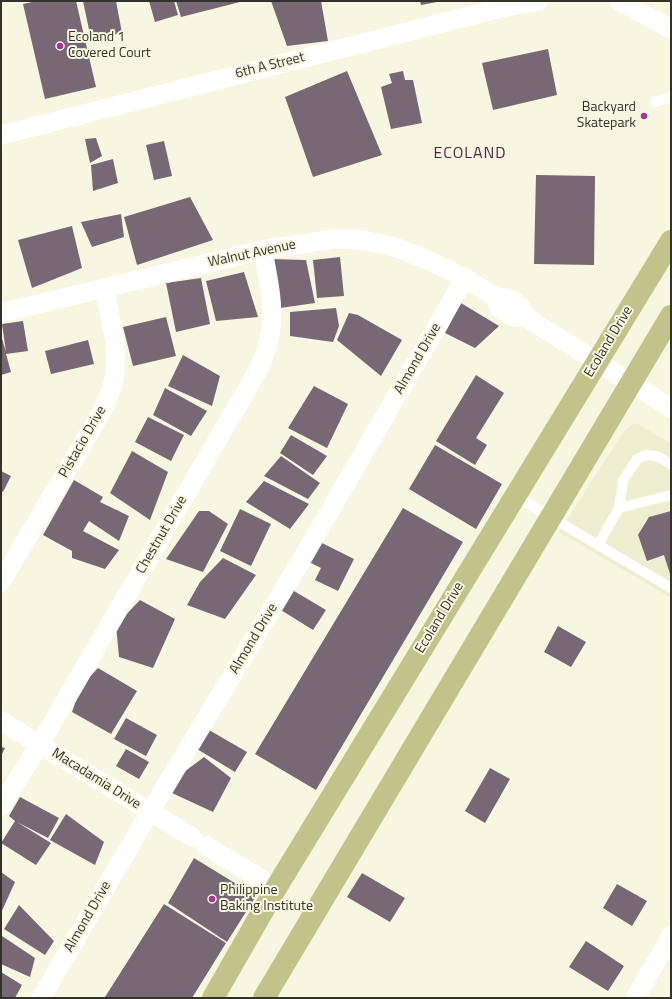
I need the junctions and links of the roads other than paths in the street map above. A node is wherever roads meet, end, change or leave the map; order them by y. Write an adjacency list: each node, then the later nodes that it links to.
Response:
1 (539, 1): 3 (street, 6th A Street)
2 (619, 1): 4 (street)
3 (501, 4): 7 (street, 6th A Street)
4 (671, 29)
5 (671, 97): 6 (lane)
6 (655, 102)
7 (1, 135)
8 (671, 241): 14 (main road, Ecoland Drive)
9 (263, 250): 10 (street, Walnut Avenue); 11 (street, Walnut Avenue); 26 (street, Chestnut Drive)
10 (465, 278): 14 (street, Walnut Avenue); 28 (street, Almond Drive)
11 (104, 288): 12 (street, Walnut Avenue); 23 (street, Pistacio Drive)
12 (1, 313)
13 (671, 316): 15 (main road)
14 (596, 363): 15 (street, Walnut Avenue); 19 (main road, Ecoland Drive)
15 (630, 384): 16 (street, Walnut Avenue); 21 (main road)
16 (671, 408)
17 (671, 464): 20 (lane)
18 (671, 495): 20 (lane)
19 (515, 496): 21 (lane); 29 (main road, Ecoland Drive)
20 (619, 508): 22 (lane)
21 (550, 516): 22 (lane); 34 (main road)
22 (598, 545): 24 (lane)
23 (1, 582)
24 (671, 588)
25 (1, 721): 26 (street, Macadamia Drive)
26 (40, 744): 27 (street, Chestnut Drive); 28 (street, Macadamia Drive)
27 (1, 806)
28 (150, 812): 29 (street, Macadamia Drive); 32 (street, Almond Drive)
29 (276, 888): 33 (main road, Ecoland Drive)
30 (671, 936): 31 (street)
31 (666, 956): 35 (street)
32 (41, 998)
33 (213, 998)
34 (264, 998)
35 (635, 998)

